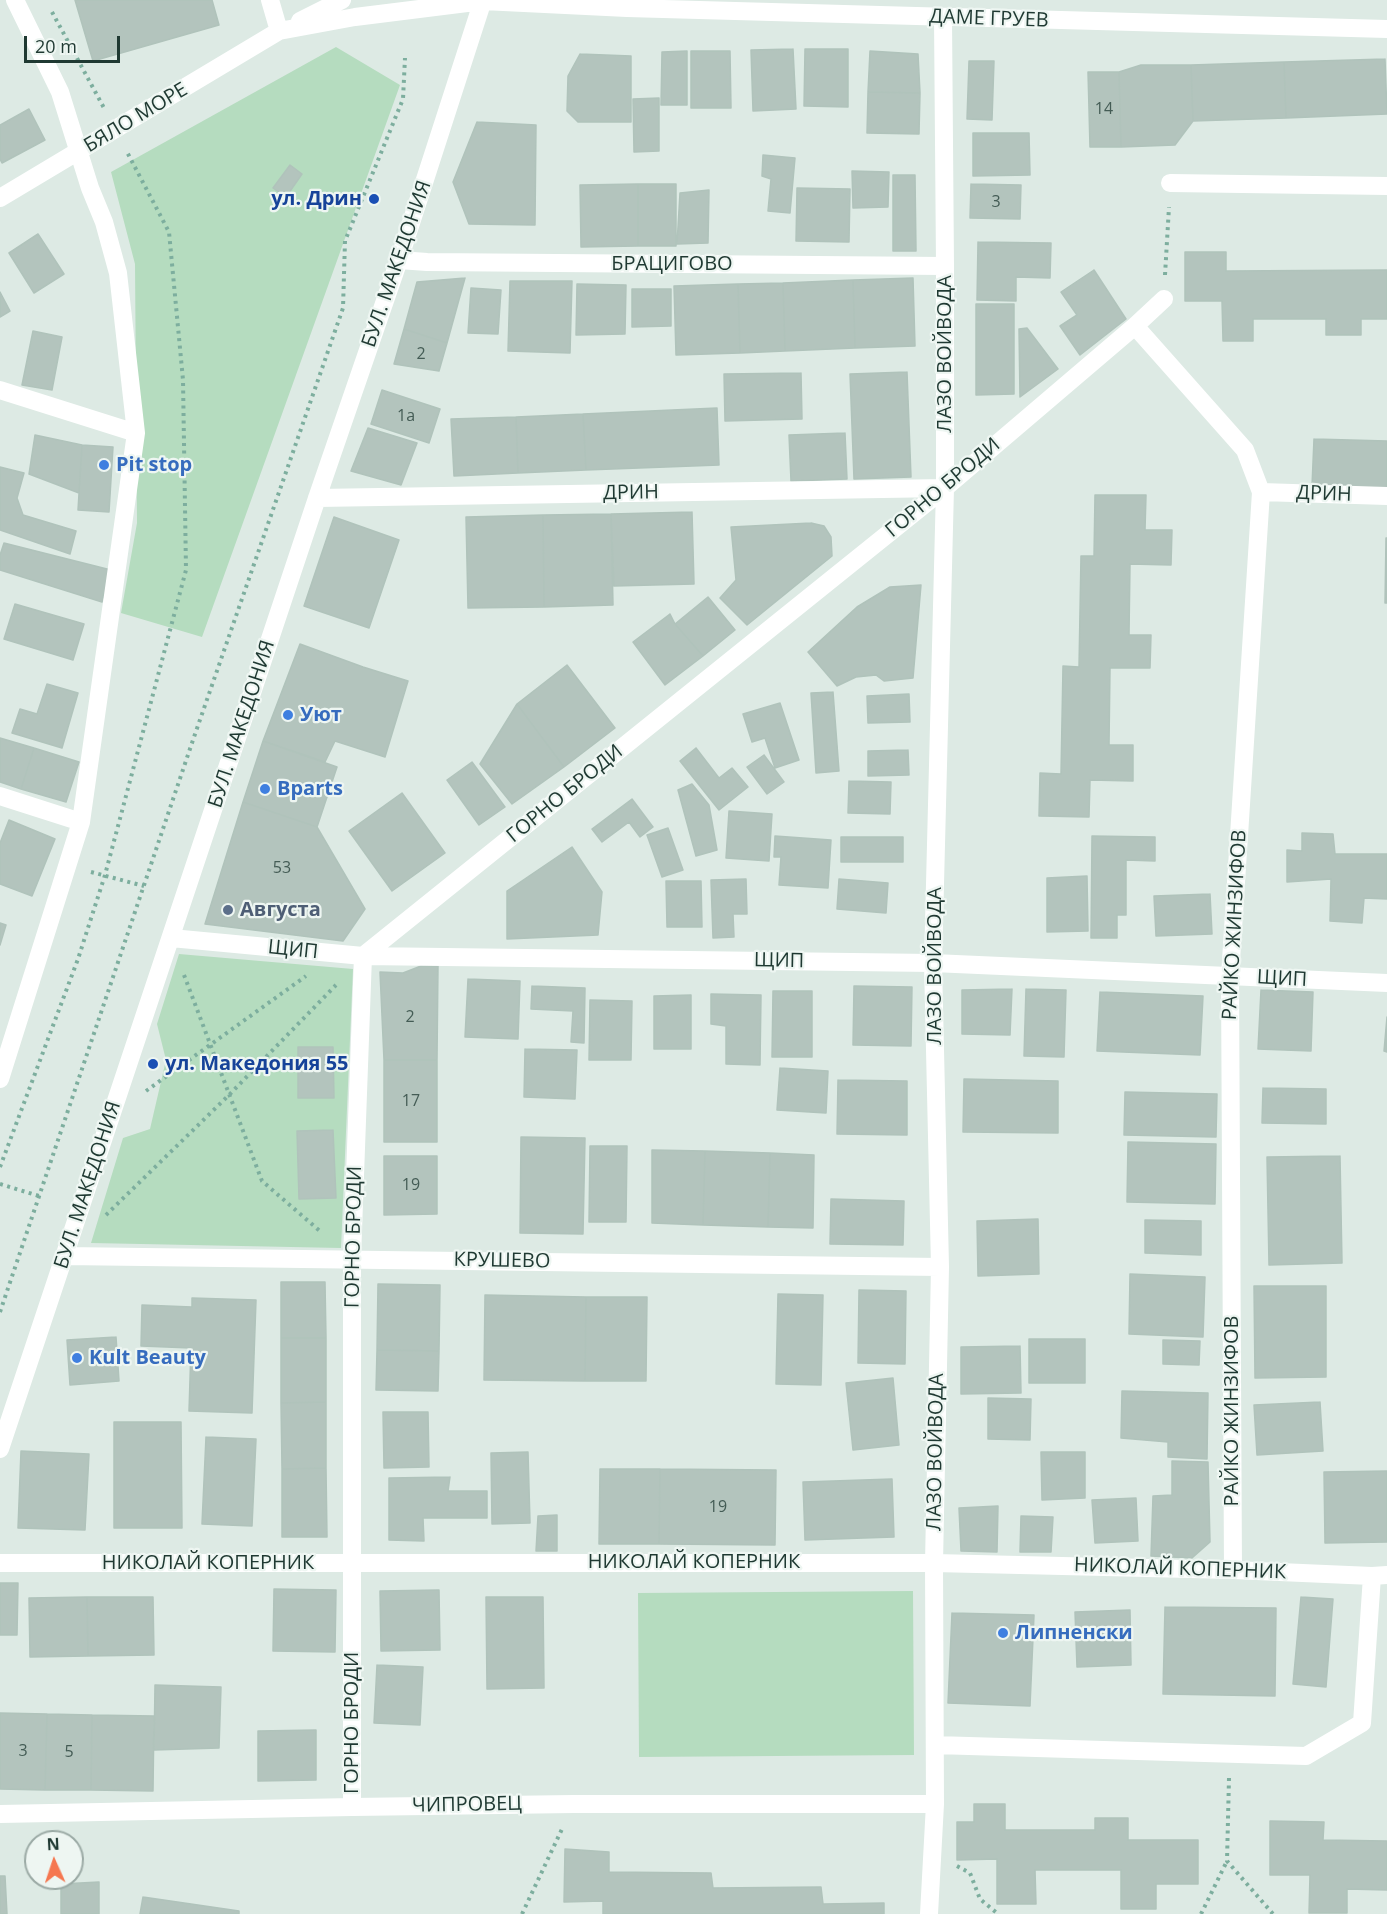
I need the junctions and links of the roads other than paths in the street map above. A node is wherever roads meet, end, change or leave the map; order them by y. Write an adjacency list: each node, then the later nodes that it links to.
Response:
1 (15, 0): 9 (street)
2 (270, 0): 8 (street)
3 (342, 0): 8 (street)
4 (483, 1): 5 (street, ДАМЕ ГРУЕВ); 8 (street, БЯЛО МОРЕ); 13 (street, БУЛ. МАКЕДОНИЯ)
5 (621, 4): 6 (street, ДАМЕ ГРУЕВ)
6 (943, 18): 7 (street, ДАМЕ ГРУЕВ); 14 (street, ЛАЗО ВОЙВОДА)
7 (1387, 29)
8 (279, 31): 9 (street, БЯЛО МОРЕ)
9 (78, 152): 12 (street, БЯЛО МОРЕ); 18 (street)
10 (1170, 183): 11 (street)
11 (1387, 186)
12 (0, 198)
13 (399, 260): 14 (street, БРАЦИГОВО); 22 (street, БУЛ. МАКЕДОНИЯ)
14 (945, 266): 19 (street, ЛАЗО ВОЙВОДА)
15 (1164, 299): 16 (street, ГОРНО БРОДИ)
16 (1136, 326): 19 (street, ГОРНО БРОДИ); 20 (street, РАЙКО ЖИНЗИФОВ)
17 (0, 390): 18 (street)
18 (136, 433): 24 (street)
19 (945, 488): 22 (street, ДРИН); 26 (street, ГОРНО БРОДИ); 27 (street, ЛАЗО ВОЙВОДА)
20 (1261, 492): 21 (street, ДРИН); 28 (street, РАЙКО ЖИНЗИФОВ)
21 (1387, 496)
22 (317, 498): 25 (street, БУЛ. МАКЕДОНИЯ)
23 (0, 796): 24 (street)
24 (81, 822): 30 (street)
25 (171, 938): 26 (street, ЩИП); 31 (street, БУЛ. МАКЕДОНИЯ)
26 (363, 956): 27 (street, ЩИП); 32 (street, ГОРНО БРОДИ)
27 (933, 963): 28 (street, ЩИП); 33 (street, ЛАЗО ВОЙВОДА)
28 (1230, 976): 29 (street, ЩИП); 38 (street, РАЙКО ЖИНЗИФОВ)
29 (1387, 983)
30 (0, 1078)
31 (64, 1256): 32 (street, КРУШЕВО); 34 (street, БУЛ. МАКЕДОНИЯ)
32 (352, 1258): 33 (street, КРУШЕВО); 36 (street, ГОРНО БРОДИ)
33 (940, 1267): 37 (street, ЛАЗО ВОЙВОДА)
34 (0, 1449)
35 (0, 1563): 36 (street, НИКОЛАЙ КОПЕРНИК)
36 (352, 1563): 37 (street, НИКОЛАЙ КОПЕРНИК); 42 (street, ГОРНО БРОДИ)
37 (934, 1563): 38 (street, НИКОЛАЙ КОПЕРНИК); 40 (street, ЛАЗО ВОЙВОДА)
38 (1233, 1570): 39 (street, НИКОЛАЙ КОПЕРНИК)
39 (1379, 1576): 40 (street)
40 (935, 1745): 41 (street, ЛАЗО ВОЙВОДА)
41 (935, 1804): 42 (street, ЧИПРОВЕЦ); 44 (street, ЛАЗО ВОЙВОДА)
42 (352, 1807): 43 (street, ЧИПРОВЕЦ)
43 (0, 1815)
44 (929, 1914)

